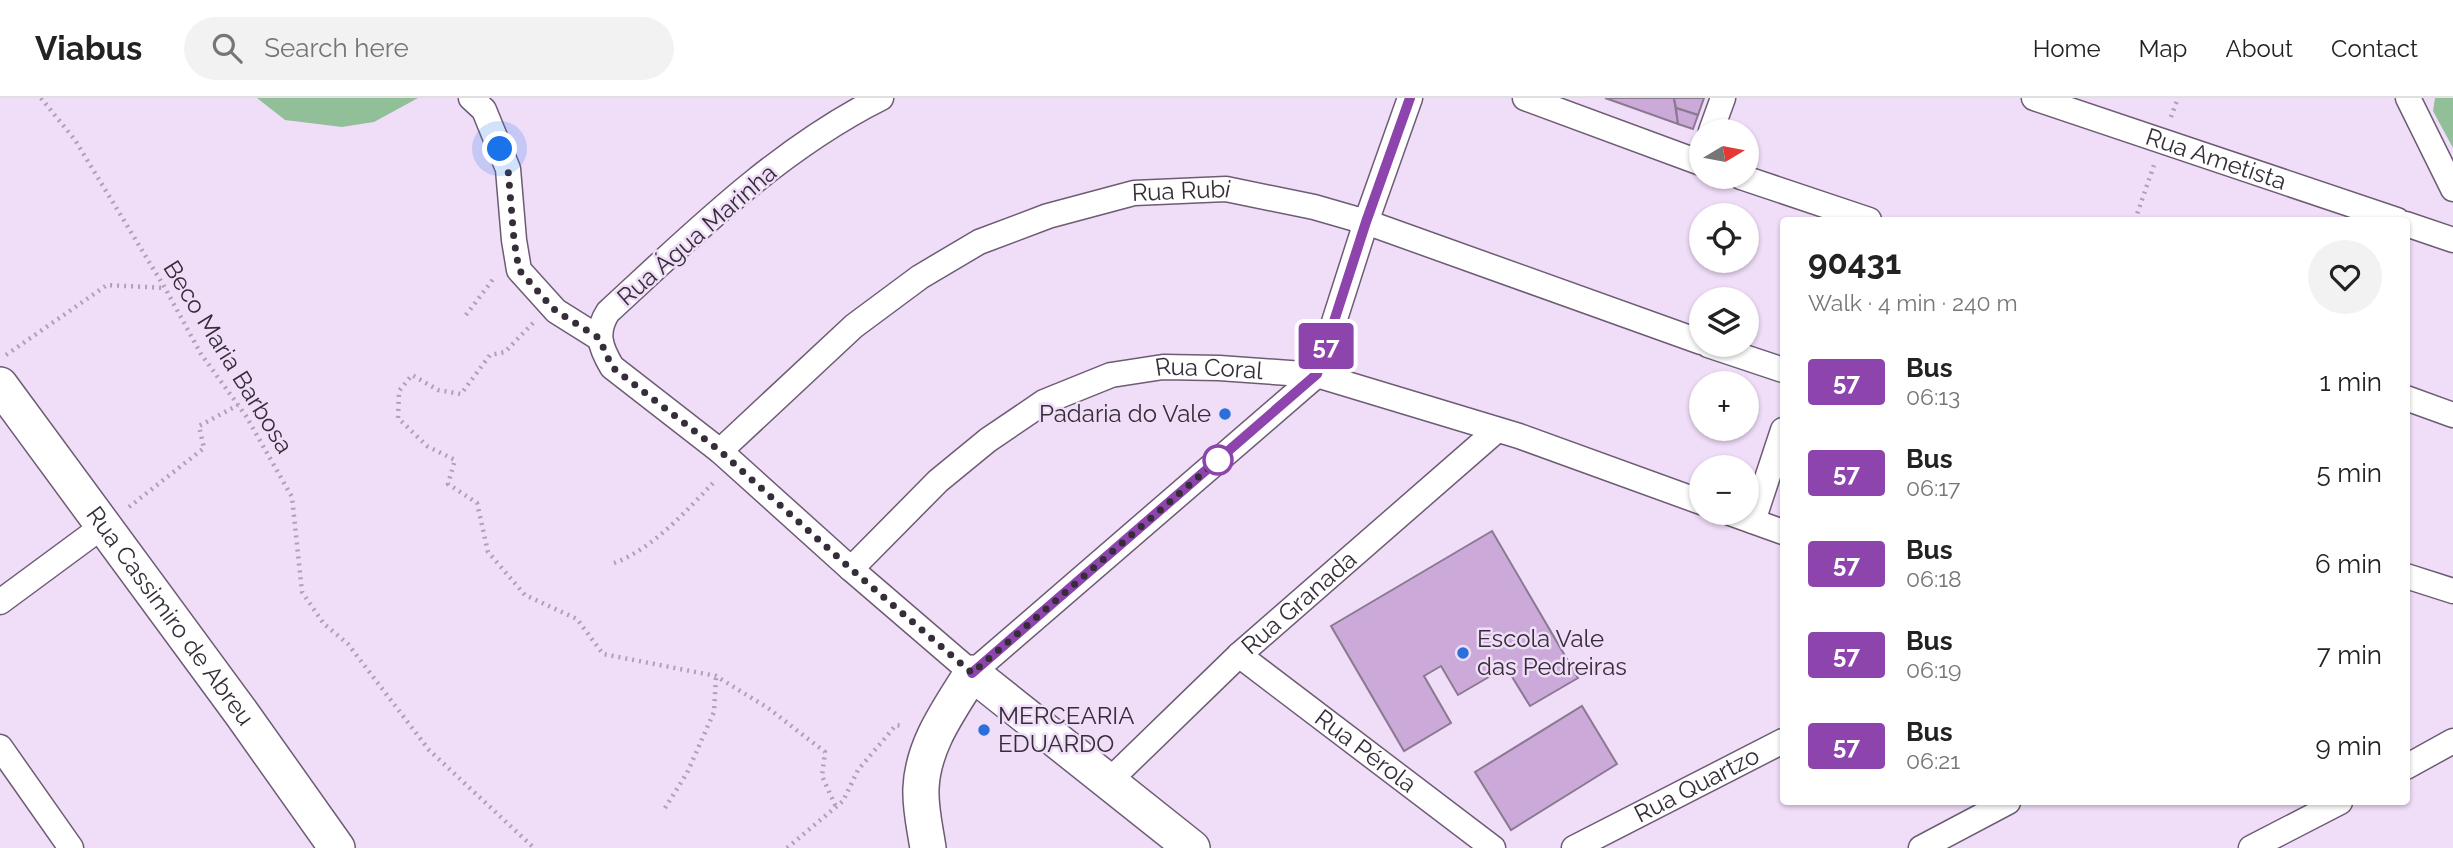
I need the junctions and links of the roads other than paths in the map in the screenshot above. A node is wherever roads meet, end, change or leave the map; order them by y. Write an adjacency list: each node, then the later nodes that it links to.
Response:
1 (471, 98): 18 (street)
2 (881, 98): 18 (street, Rua Água Marinha)
3 (1410, 98): 15 (street)
4 (1525, 98): 8 (street)
5 (1723, 98): 9 (street)
6 (2034, 98): 14 (street, Rua Ametista)
7 (2408, 98): 12 (street)
8 (1556, 103): 10 (street)
9 (1716, 119)
10 (1689, 157)
11 (1759, 183): 13 (street)
12 (2453, 190)
13 (1852, 217)
14 (2388, 217)
15 (1366, 222): 19 (street, Rua Rubi); 22 (street); 28 (street, Rua Rubi)
16 (2410, 225): 17 (street)
17 (2453, 240)
18 (599, 338): 28 (street)
19 (1689, 338)
20 (1744, 357): 21 (street)
21 (1780, 369)
22 (1317, 374): 26 (street, Rua Coral); 34 (street, Rua Coral); 39 (street)
23 (0, 385): 32 (street, Rua Cassimiro de Abreu)
24 (2410, 399): 25 (street)
25 (2453, 415)
26 (1497, 430): 30 (street, Rua Coral); 38 (street, Rua Granada)
27 (1780, 436): 29 (street)
28 (726, 457): 34 (street)
29 (1759, 480)
30 (1689, 498)
31 (1759, 523): 33 (street)
32 (103, 526): 37 (street); 48 (street, Rua Cassimiro de Abreu)
33 (1780, 530)
34 (851, 569): 39 (street)
35 (2410, 577): 36 (street)
36 (2453, 591)
37 (0, 602)
38 (1239, 655): 44 (street, Rua Granada); 51 (street, Rua Pérola)
39 (972, 673): 44 (street); 49 (street)
40 (2453, 741): 43 (street)
41 (1780, 743): 52 (street, Rua Quartzo)
42 (0, 747): 47 (street)
43 (2413, 757)
44 (1108, 782): 50 (street)
45 (2002, 805): 53 (street)
46 (2334, 805): 54 (street)
47 (71, 848)
48 (337, 848)
49 (928, 848)
50 (1192, 848)
51 (1493, 848)
52 (1574, 848)
53 (1921, 848)
54 (2251, 848)

